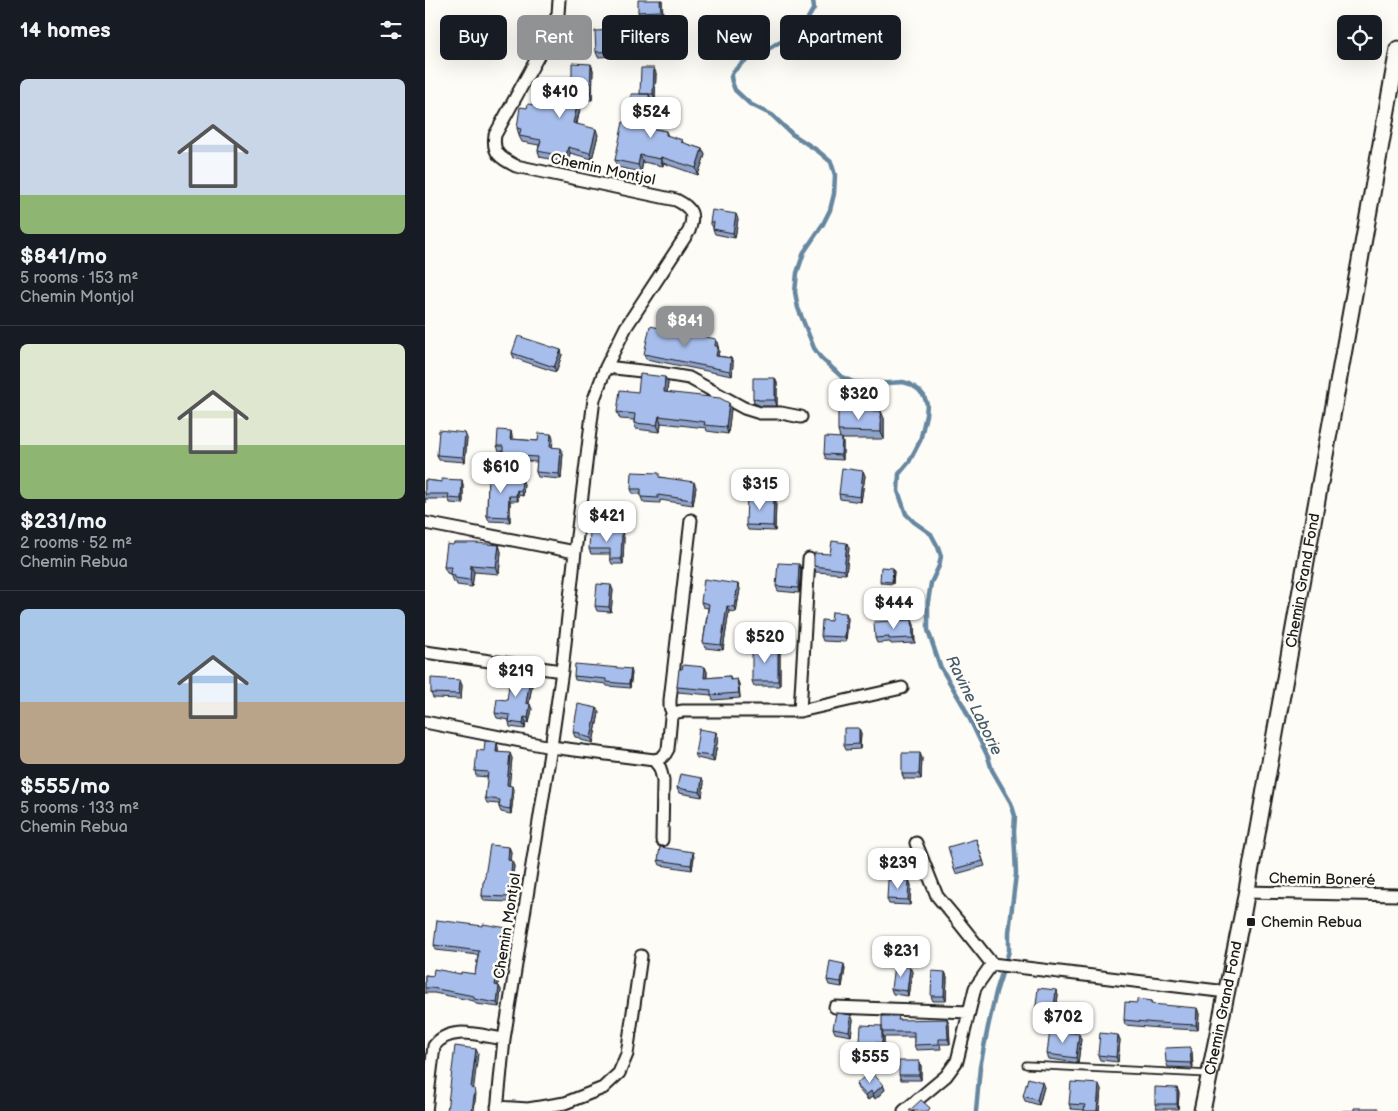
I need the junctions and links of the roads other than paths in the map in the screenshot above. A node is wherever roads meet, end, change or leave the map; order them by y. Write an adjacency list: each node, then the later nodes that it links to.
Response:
1 (559, 0): 3 (street, Chemin Montjol)
2 (1398, 48): 19 (street, Chemin Grand Fond)
3 (606, 367): 4 (street); 7 (street, Chemin Montjol)
4 (801, 417)
5 (691, 520): 13 (street)
6 (425, 523): 7 (street)
7 (575, 552): 10 (street, Chemin Montjol)
8 (809, 559): 12 (street)
9 (425, 652): 10 (street)
10 (562, 671): 15 (street, Chemin Montjol)
11 (902, 688): 12 (street)
12 (800, 711): 13 (street)
13 (673, 714): 16 (street)
14 (425, 722): 15 (street)
15 (551, 747): 16 (street); 26 (street, Chemin Montjol)
16 (654, 760): 17 (street)
17 (662, 840)
18 (916, 843): 22 (street)
19 (1246, 892): 20 (street, Chemin Boneré); 23 (street, Chemin Grand Fond)
20 (1398, 895)
21 (641, 956): 30 (street)
22 (996, 964): 23 (street); 25 (street)
23 (1227, 992): 29 (street, Chemin Grand Fond)
24 (835, 1007): 25 (street)
25 (969, 1012): 32 (street)
26 (504, 1039): 27 (street); 30 (street, Chemin Montjol)
27 (430, 1046): 31 (street)
28 (1026, 1065): 29 (lane)
29 (1209, 1074): 33 (street, Chemin Grand Fond)
30 (497, 1109)
31 (427, 1111)
32 (904, 1111)
33 (1202, 1111)

